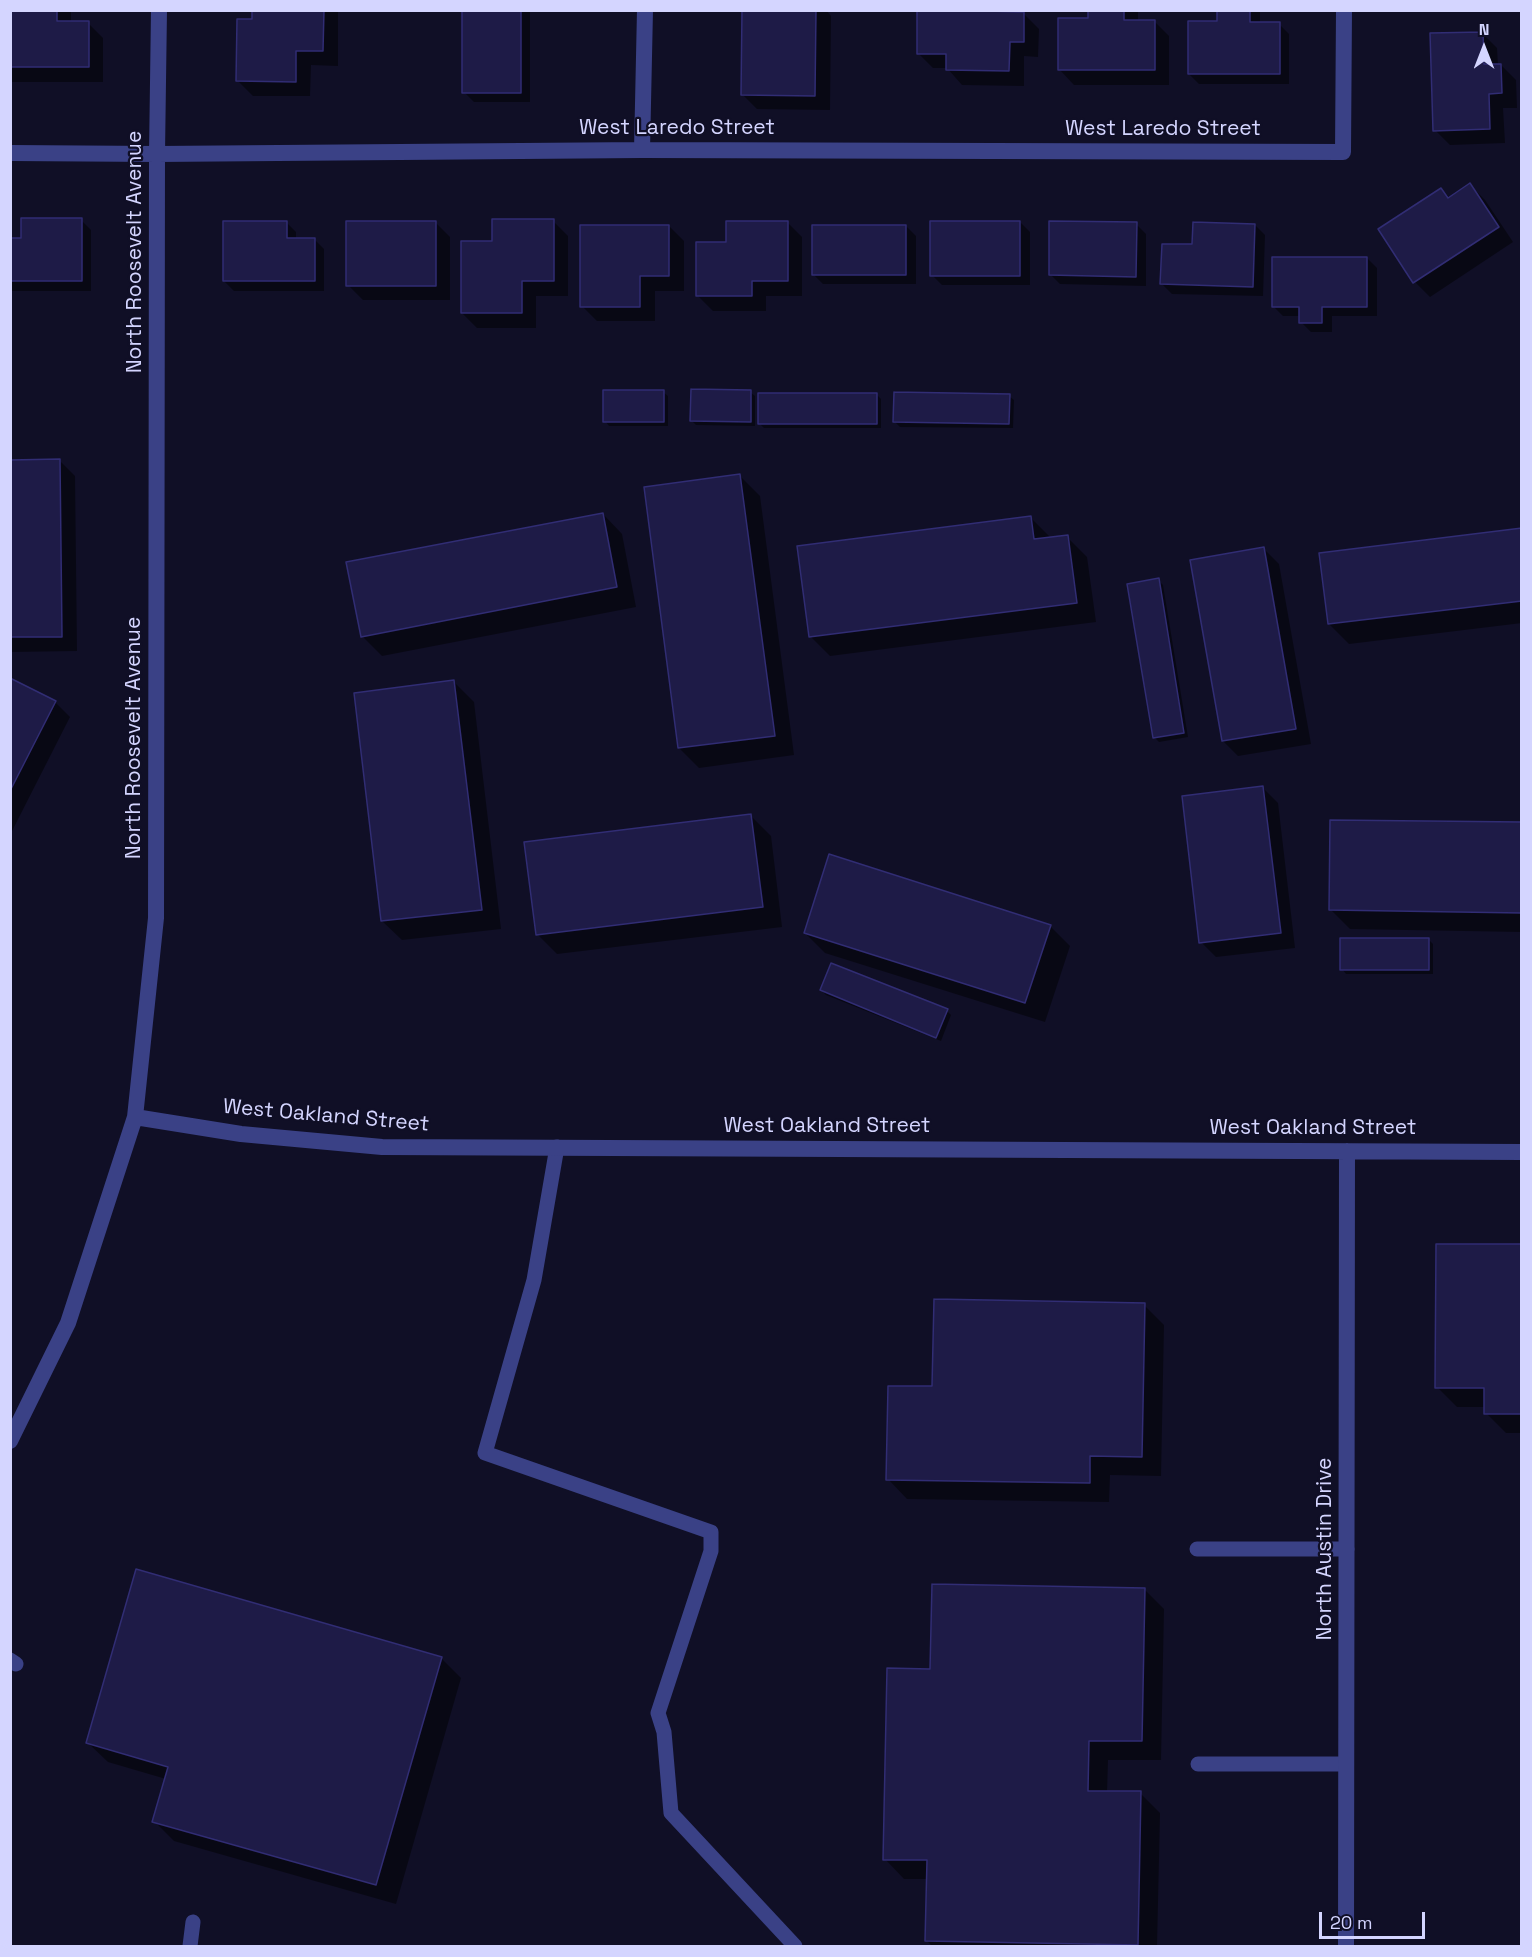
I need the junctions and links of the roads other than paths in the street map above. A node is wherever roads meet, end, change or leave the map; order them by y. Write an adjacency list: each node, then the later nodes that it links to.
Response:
1 (159, 10): 6 (street, North Roosevelt Avenue)
2 (645, 10): 4 (street)
3 (1344, 10): 4 (street, West Laredo Street)
4 (642, 150): 6 (street, West Laredo Street)
5 (10, 153): 6 (street, West Laredo Street)
6 (157, 154): 7 (street, North Roosevelt Avenue)
7 (135, 1117): 8 (street, West Oakland Street); 11 (street, North Roosevelt Avenue)
8 (557, 1147): 9 (street, West Oakland Street); 18 (lane)
9 (1347, 1151): 10 (street, West Oakland Street); 13 (street, North Austin Drive)
10 (1521, 1152)
11 (10, 1441)
12 (1197, 1549): 13 (lane)
13 (1347, 1549): 15 (street, North Austin Drive)
14 (1198, 1764): 15 (lane)
15 (1347, 1764): 19 (street, North Austin Drive)
16 (193, 1922): 17 (lane)
17 (190, 1947)
18 (795, 1947)
19 (1346, 1947)

